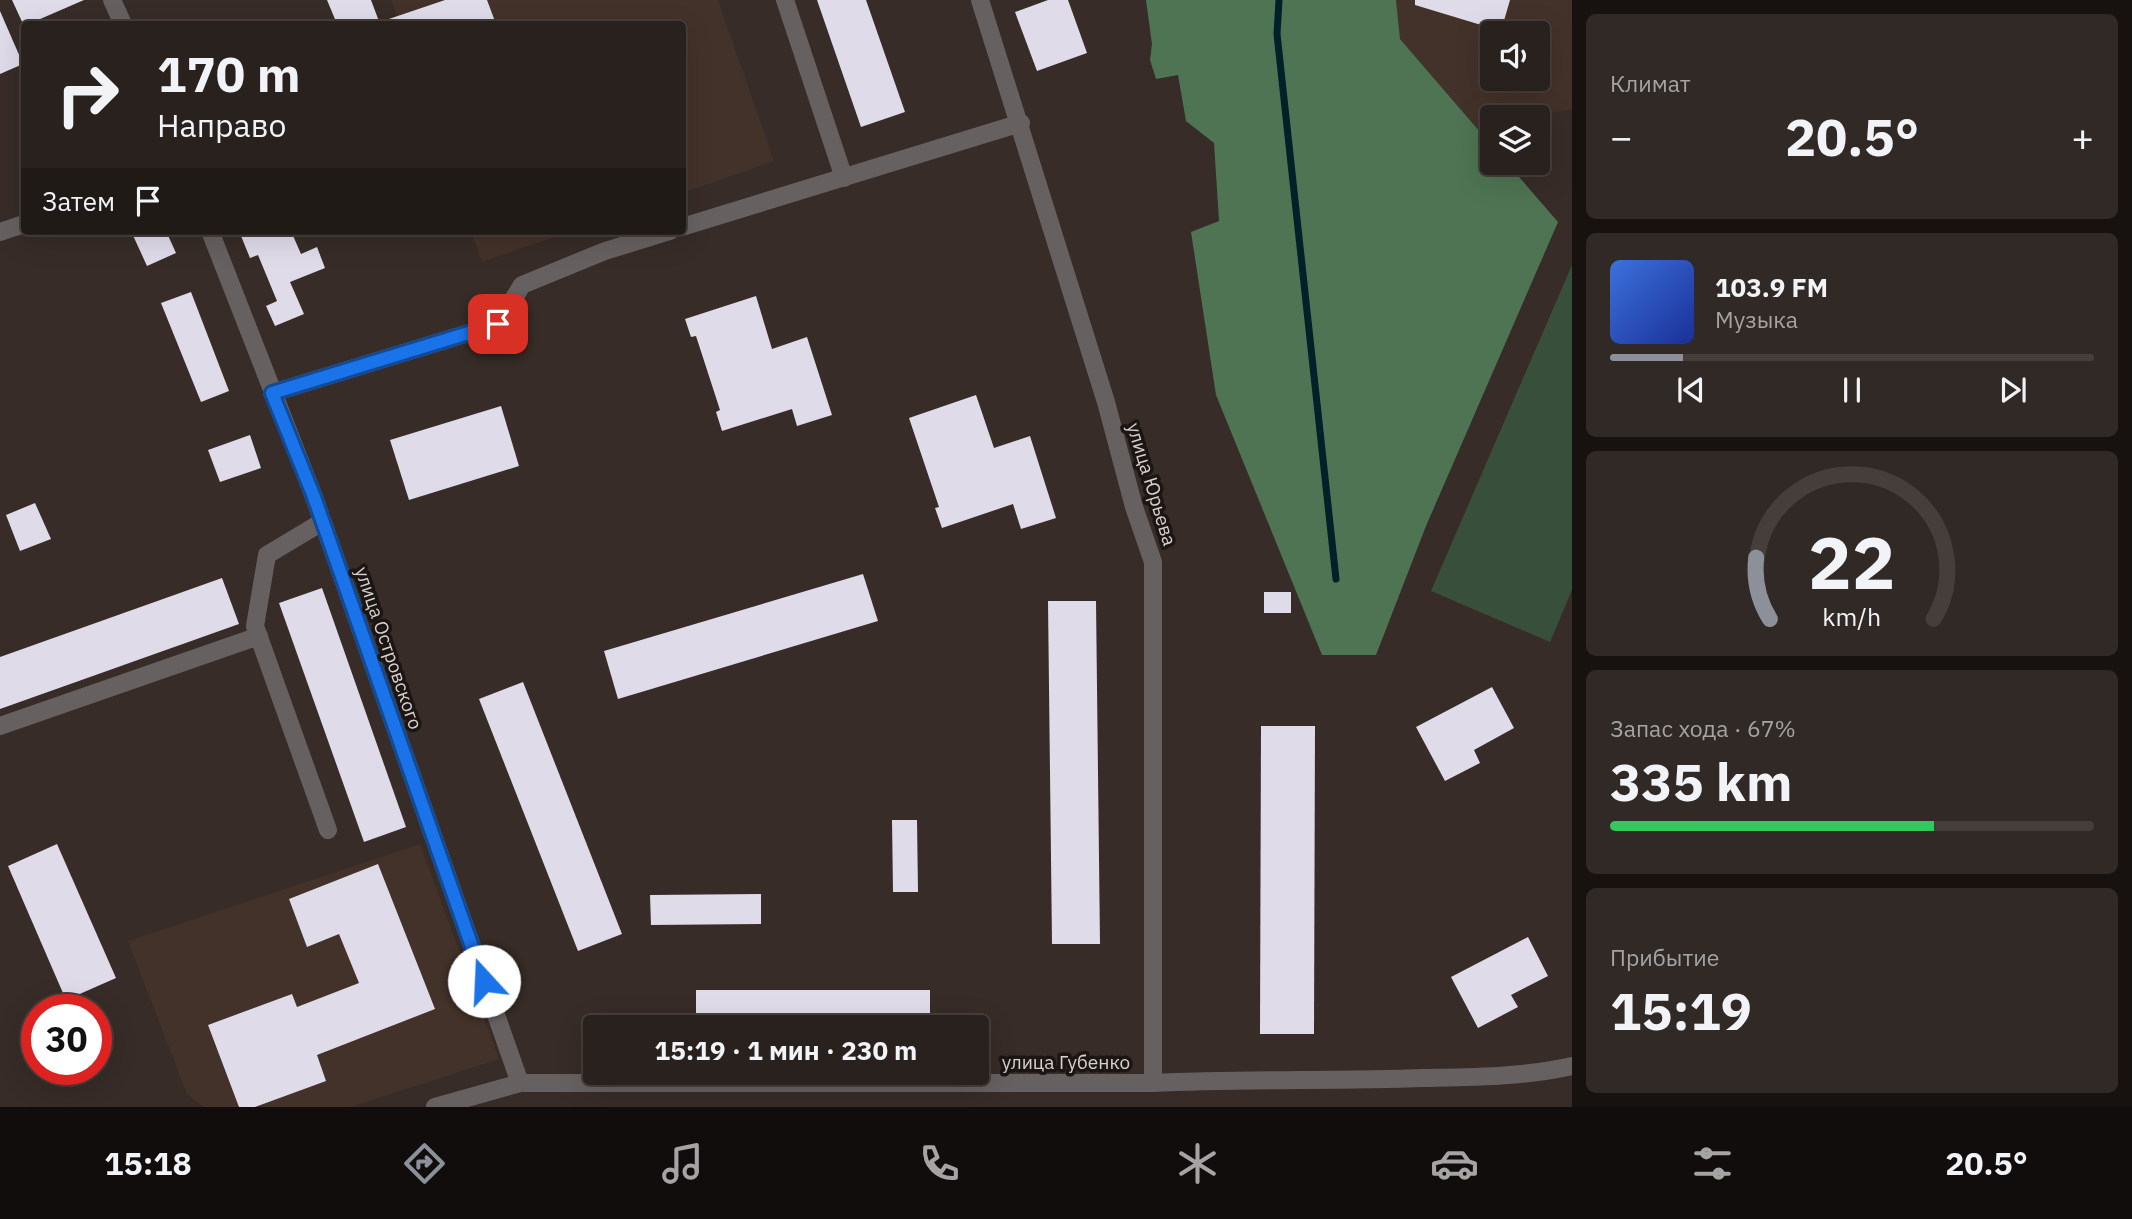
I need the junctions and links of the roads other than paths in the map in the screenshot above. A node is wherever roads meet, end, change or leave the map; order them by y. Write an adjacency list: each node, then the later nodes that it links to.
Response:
1 (112, 0): 4 (street)
2 (785, 0): 6 (street)
3 (980, 0): 5 (street, улица Юрьева)
4 (122, 21)
5 (1021, 123): 6 (street); 19 (street, улица Юрьева)
6 (844, 178): 8 (street)
7 (21, 225): 9 (street)
8 (686, 226)
9 (0, 232)
10 (212, 235): 12 (street, улица Островского)
11 (657, 235): 12 (street)
12 (272, 393): 13 (street, улица Островского)
13 (322, 522): 14 (street); 18 (street, улица Островского)
14 (260, 636): 15 (street); 16 (street)
15 (0, 726)
16 (328, 831)
17 (1572, 1066): 19 (street, улица Губенко)
18 (520, 1083): 19 (street, улица Губенко); 20 (street, улица Губенко)
19 (1153, 1083)
20 (435, 1107)

